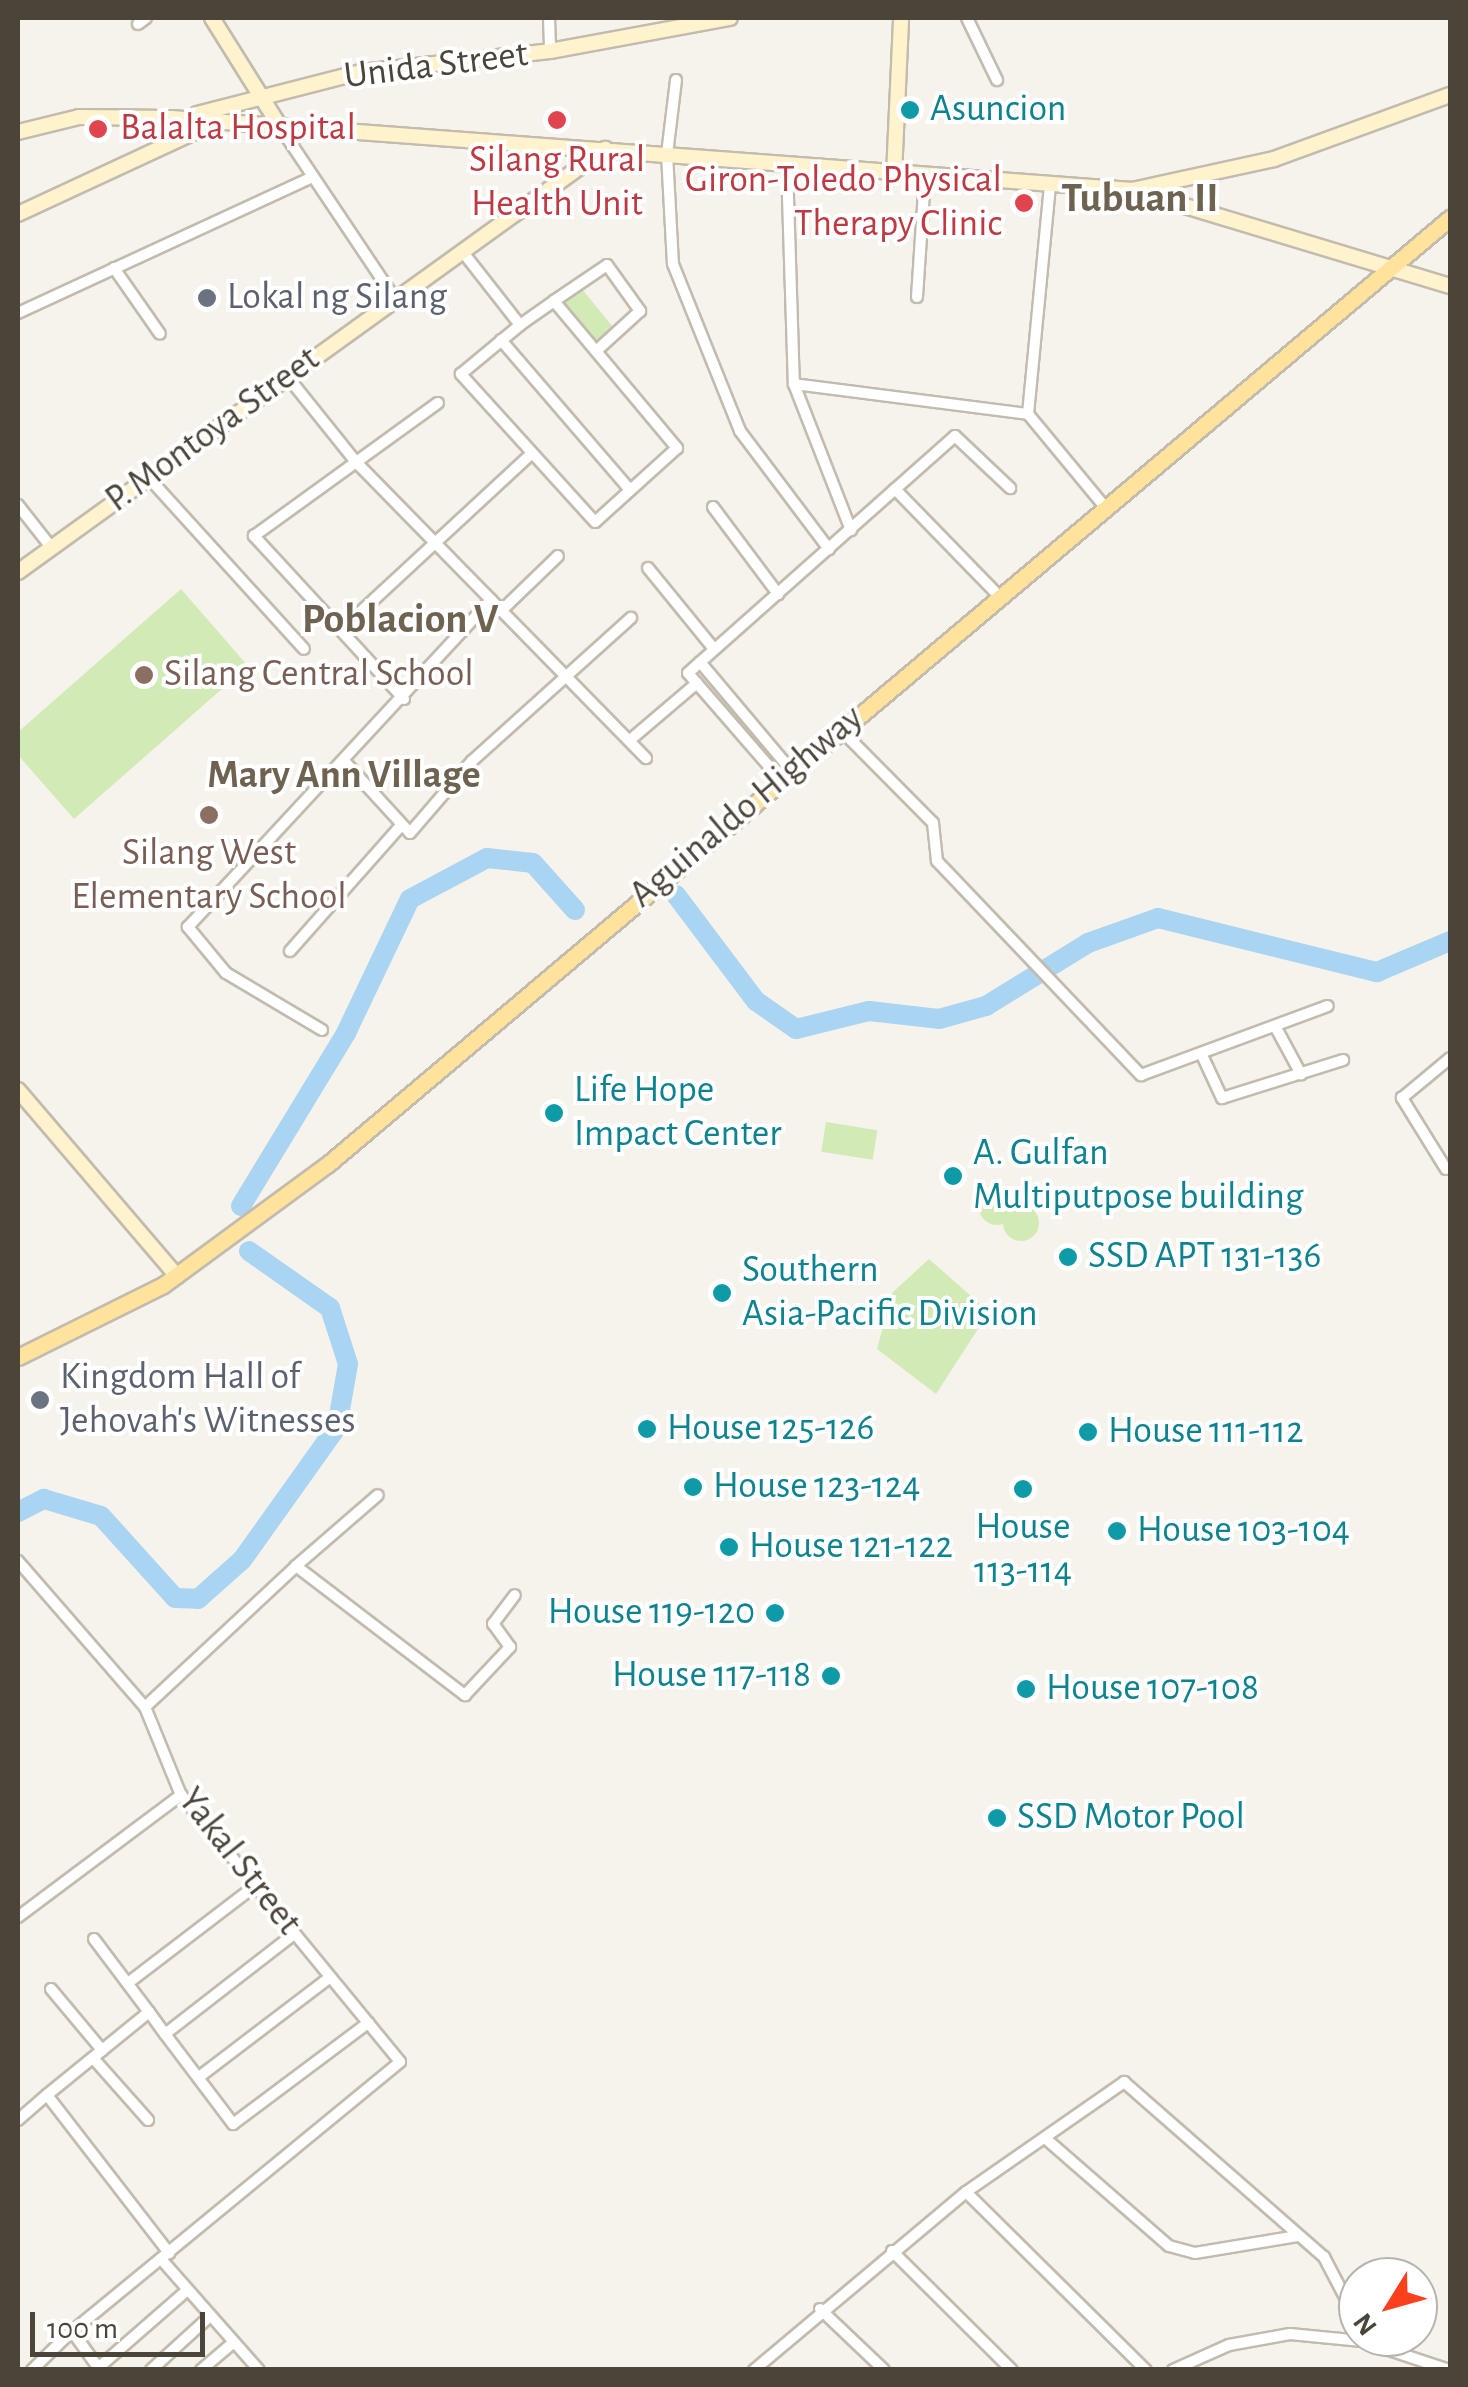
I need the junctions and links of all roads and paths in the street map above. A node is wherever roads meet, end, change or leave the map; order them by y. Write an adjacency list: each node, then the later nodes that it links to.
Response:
1 (212, 18): 7 (main road)
2 (549, 18): 6 (street)
3 (730, 18): 6 (main road, Unida Street)
4 (901, 18): 21 (main road)
5 (967, 18): 9 (street)
6 (550, 52): 11 (main road, Unida Street)
7 (251, 78): 11 (main road); 12 (main road)
8 (676, 80): 19 (street)
9 (997, 80)
10 (1450, 95): 25 (main road)
11 (263, 104): 12 (main road, Unida Street); 15 (main road); 16 (main road)
12 (245, 106): 13 (main road, Unida Street)
13 (172, 118): 14 (main road); 17 (main road)
14 (221, 122): 15 (main road); 26 (main road)
15 (253, 124): 16 (main road)
16 (280, 127): 18 (main road); 22 (street)
17 (18, 132)
18 (605, 149): 19 (main road); 28 (main road, P. Montoya Street)
19 (667, 154): 20 (main road); 56 (street)
20 (787, 165): 21 (main road); 41 (street)
21 (894, 175): 23 (main road)
22 (310, 178): 29 (street); 33 (street)
23 (926, 178): 24 (main road); 32 (street)
24 (1050, 186): 25 (main road); 43 (street)
25 (1132, 190): 30 (main road)
26 (18, 214)
27 (1450, 218): 30 (main road, Aguinaldo Highway)
28 (462, 251): 33 (main road, P. Montoya Street); 36 (street)
29 (114, 268): 35 (street); 37 (street)
30 (1393, 268): 31 (main road); 52 (main road, Aguinaldo Highway)
31 (1450, 286)
32 (916, 297)
33 (395, 299): 40 (main road, P. Montoya Street)
34 (554, 301): 36 (street); 39 (street); 39 (street)
35 (18, 313)
36 (520, 326): 38 (street)
37 (160, 334)
38 (501, 340): 44 (street); 48 (street)
39 (596, 350): 48 (street)
40 (287, 376): 45 (street); 46 (main road, P. Montoya Street)
41 (794, 384): 43 (street); 53 (street)
42 (438, 403): 45 (street)
43 (1028, 414): 52 (street)
44 (532, 453): 48 (street); 54 (street)
45 (356, 461): 54 (street); 65 (street)
46 (148, 477): 55 (main road, P. Montoya Street); 66 (street)
47 (1010, 488): 49 (street)
48 (630, 490)
49 (895, 490): 53 (street); 61 (street)
50 (18, 505): 55 (street)
51 (712, 507): 60 (street)
52 (1104, 507): 61 (main road, Aguinaldo Highway)
53 (851, 530): 56 (street)
54 (431, 538): 62 (street); 65 (street)
55 (51, 547): 59 (main road, P. Montoya Street)
56 (829, 549): 60 (street)
57 (558, 556): 63 (street)
58 (648, 568): 67 (street)
59 (18, 572)
60 (778, 594): 67 (street)
61 (998, 596): 72 (main road, Aguinaldo Highway)
62 (492, 600): 63 (street); 71 (street)
63 (501, 611): 69 (street)
64 (632, 618): 69 (street)
65 (341, 630): 71 (street)
66 (304, 649)
67 (714, 649): 68 (street)
68 (700, 662): 70 (street); 76 (street)
69 (567, 677): 73 (street); 77 (street)
70 (697, 683): 73 (street); 76 (street)
71 (404, 699): 75 (street)
72 (840, 729): 76 (main road, Aguinaldo Highway); 82 (street)
73 (630, 740): 74 (street)
74 (646, 758)
75 (345, 762): 77 (street); 81 (street)
76 (786, 775): 88 (main road, Aguinaldo Highway)
77 (398, 828): 78 (street)
78 (290, 951)
79 (1328, 1006): 80 (street)
80 (1274, 1026): 82 (street); 85 (street)
81 (322, 1030)
82 (1201, 1053): 85 (street)
83 (1450, 1058): 87 (street)
84 (1343, 1060): 85 (street)
85 (1301, 1074)
86 (18, 1090): 88 (main road)
87 (1446, 1169)
88 (178, 1276): 89 (main road, Aguinaldo Highway)
89 (18, 1357)
90 (378, 1495): 92 (street)
91 (18, 1561): 94 (street, Yakal Street)
92 (296, 1566): 93 (street); 94 (street)
93 (515, 1594)
94 (145, 1708): 95 (street, Yakal Street)
95 (181, 1795): 96 (street, Yakal Street); 97 (street)
96 (256, 1885): 98 (street, Yakal Street); 101 (street)
97 (18, 1917)
98 (294, 1934): 100 (street, Yakal Street); 105 (street)
99 (94, 1939): 101 (street)
100 (329, 1978): 104 (street, Yakal Street); 107 (street)
101 (128, 1983): 103 (street)
102 (51, 1989): 106 (street)
103 (149, 2012): 105 (street); 106 (street)
104 (368, 2023): 107 (street); 115 (street, Yakal Street)
105 (165, 2034): 107 (street)
106 (97, 2054): 108 (street); 110 (street)
107 (198, 2077)
108 (47, 2095): 109 (street); 115 (street)
109 (18, 2120)
110 (148, 2120)
111 (1045, 2138): 112 (street); 113 (street); 113 (street)
112 (966, 2192): 114 (street); 132 (street)
113 (1298, 2236): 116 (street)
114 (892, 2251): 118 (street); 131 (street)
115 (165, 2256): 117 (street); 120 (street)
116 (1338, 2284)
117 (185, 2292): 119 (street); 124 (street)
118 (820, 2309): 129 (street); 130 (street)
119 (208, 2318): 122 (street); 126 (street)
120 (72, 2331): 124 (street); 125 (street)
121 (1338, 2337): 133 (street)
122 (234, 2342): 127 (street); 128 (street)
123 (1413, 2357): 134 (street)
124 (99, 2368)
125 (32, 2370)
126 (150, 2370)
127 (201, 2370)
128 (259, 2370)
129 (754, 2370)
130 (884, 2370)
131 (1012, 2370)
132 (1146, 2370)
133 (1173, 2370)
134 (1449, 2370)

